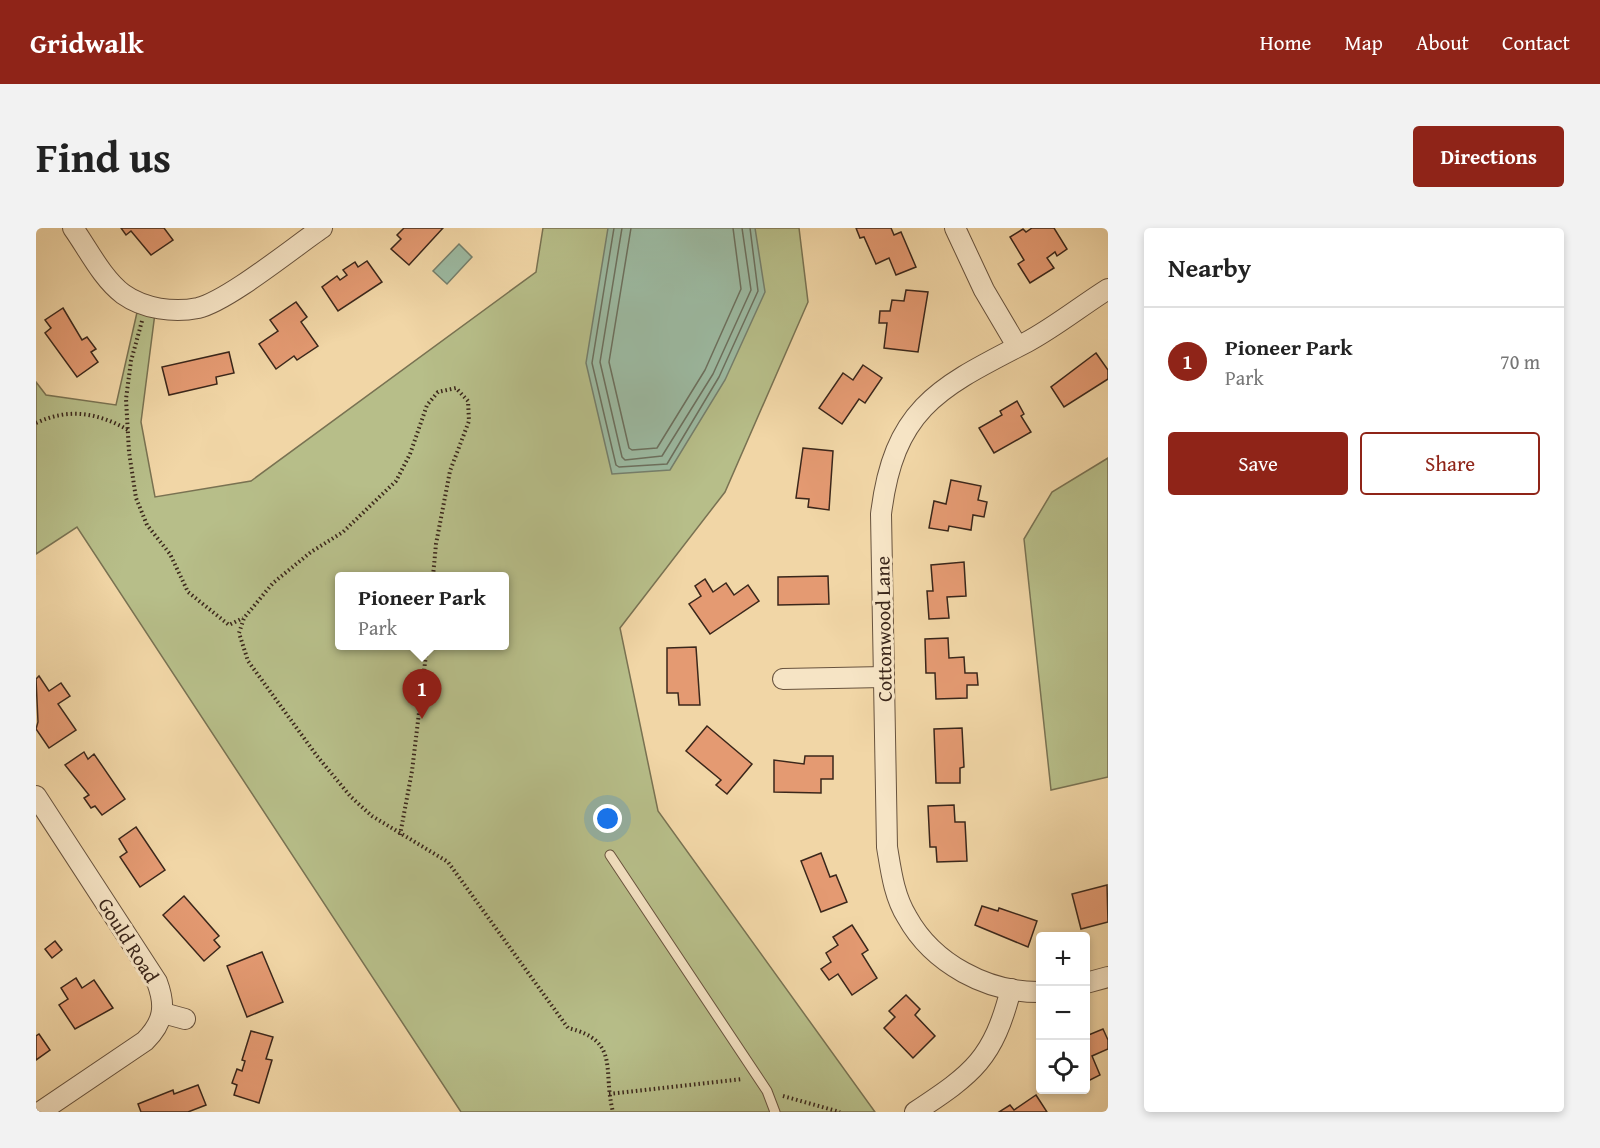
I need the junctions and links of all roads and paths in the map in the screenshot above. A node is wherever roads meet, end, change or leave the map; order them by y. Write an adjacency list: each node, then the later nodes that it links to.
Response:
1 (73, 228): 5 (street)
2 (322, 228): 5 (street)
3 (955, 228): 6 (street)
4 (1108, 289): 6 (street, Cottonwood Lane)
5 (147, 305): 8 (path)
6 (1017, 346): 12 (street, Cottonwood Lane)
7 (36, 423): 8 (path)
8 (128, 430): 10 (path)
9 (433, 572): 10 (path)
10 (244, 618): 15 (path)
11 (426, 650): 15 (path)
12 (884, 677): 13 (street); 19 (street, Cottonwood Lane)
13 (783, 679)
14 (36, 796): 21 (street, Gould Road)
15 (400, 835): 24 (path)
16 (610, 855): 23 (lane)
17 (1108, 976): 18 (street)
18 (1090, 982)
19 (1011, 989): 20 (street, Cottonwood Lane); 29 (street)
20 (1036, 992)
21 (163, 1013): 22 (street); 25 (street)
22 (185, 1019)
23 (767, 1091): 24 (path); 27 (lane); 28 (path)
24 (609, 1094): 26 (path)
25 (40, 1112)
26 (613, 1112)
27 (775, 1112)
28 (840, 1112)
29 (915, 1112)

